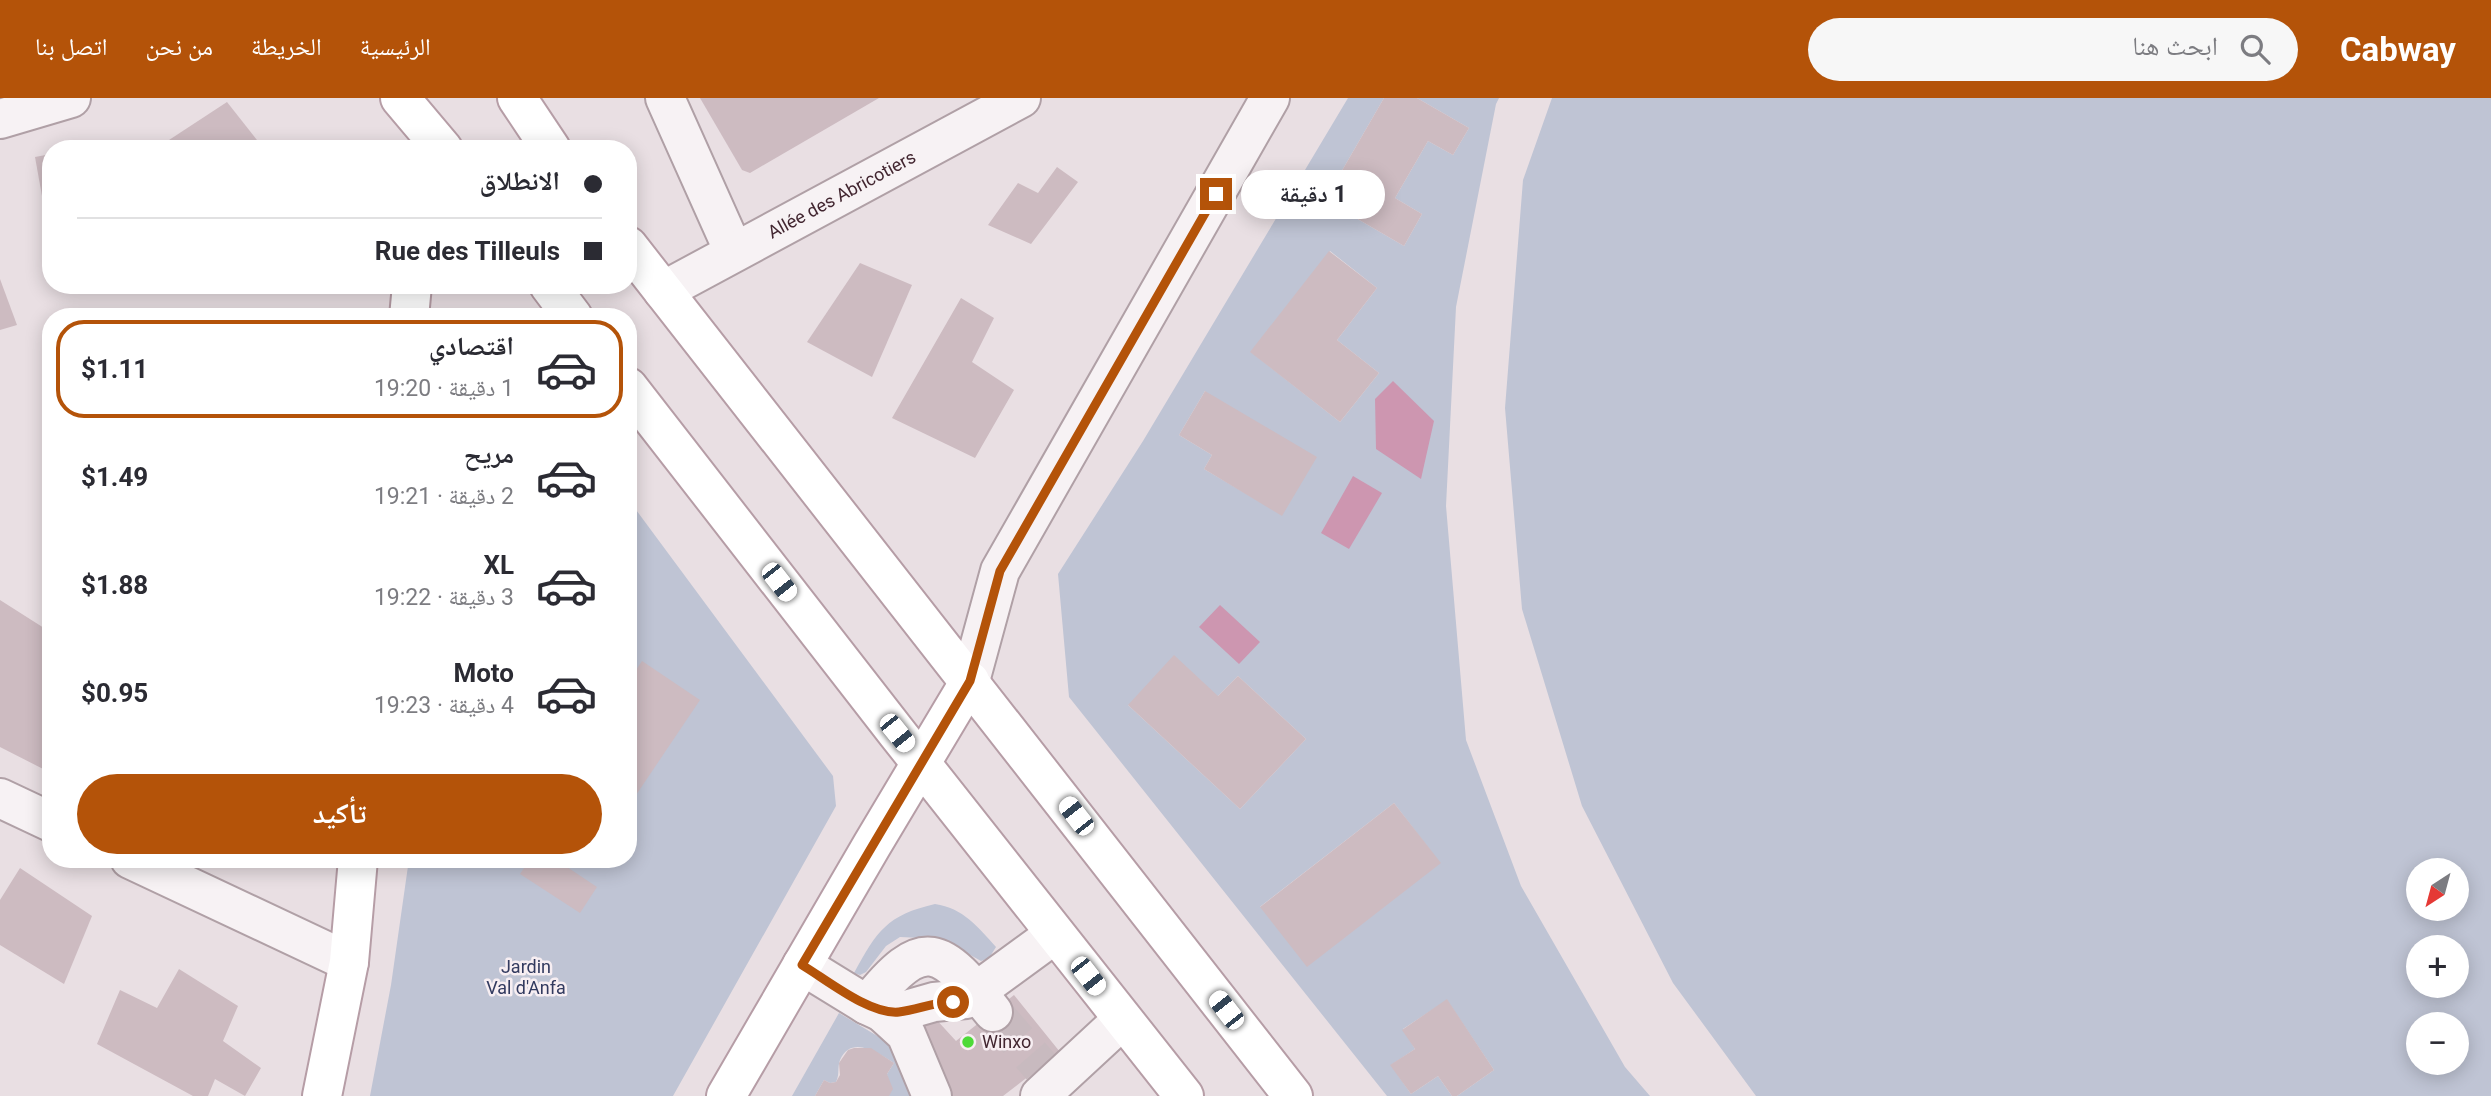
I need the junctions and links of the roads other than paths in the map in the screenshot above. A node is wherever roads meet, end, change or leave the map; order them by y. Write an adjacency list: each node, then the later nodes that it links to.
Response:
1 (71, 98): 7 (street)
2 (400, 98): 8 (main road)
3 (517, 98): 9 (main road)
4 (665, 98): 10 (street)
5 (1021, 98): 10 (street, Allée des Abricotiers)
6 (1270, 98): 14 (street)
7 (0, 120)
8 (431, 140)
9 (545, 140)
10 (734, 252): 12 (street, Allée des Abricotiers)
11 (637, 257): 12 (main road)
12 (663, 290): 14 (main road)
13 (637, 399): 15 (main road)
14 (970, 681): 15 (main road); 30 (main road)
15 (922, 764): 20 (main road); 22 (main road)
16 (0, 798): 17 (street)
17 (42, 818)
18 (149, 868): 21 (street)
19 (357, 868): 21 (main road)
20 (1055, 934): 23 (street); 24 (main road)
21 (349, 962): 26 (main road)
22 (802, 965): 23 (street); 27 (main road)
23 (875, 1008): 28 (street)
24 (1122, 1020): 25 (street); 29 (main road)
25 (1045, 1082)
26 (322, 1096)
27 (726, 1096)
28 (932, 1096)
29 (1184, 1096)
30 (1293, 1096)

